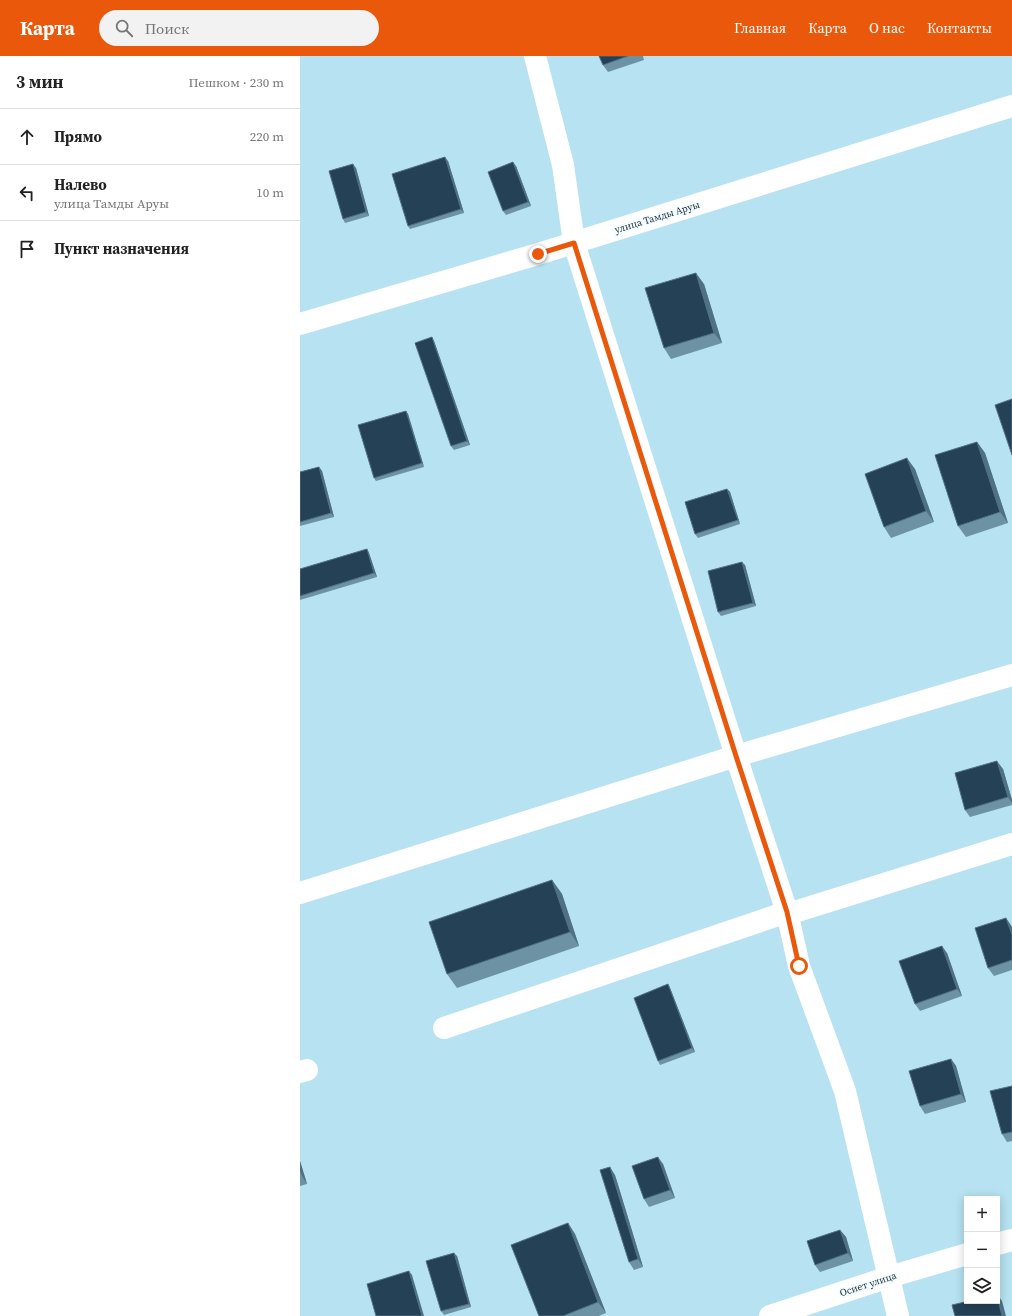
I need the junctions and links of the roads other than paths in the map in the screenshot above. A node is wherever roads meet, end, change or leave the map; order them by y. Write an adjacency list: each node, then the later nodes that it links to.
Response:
1 (535, 56): 3 (street)
2 (1012, 106): 3 (street, улица Тамды Аруы)
3 (574, 243): 4 (street, улица Тамды Аруы); 6 (street)
4 (300, 324)
5 (1012, 675): 6 (street)
6 (736, 756): 8 (street); 9 (street)
7 (1012, 844): 9 (street)
8 (300, 893)
9 (788, 913): 10 (street); 14 (street)
10 (444, 1028)
11 (1012, 1240): 12 (street)
12 (1000, 1243)
13 (964, 1255): 14 (street, Осиет улица)
14 (889, 1277): 15 (street, Осиет улица); 16 (street)
15 (770, 1316)
16 (898, 1316)

